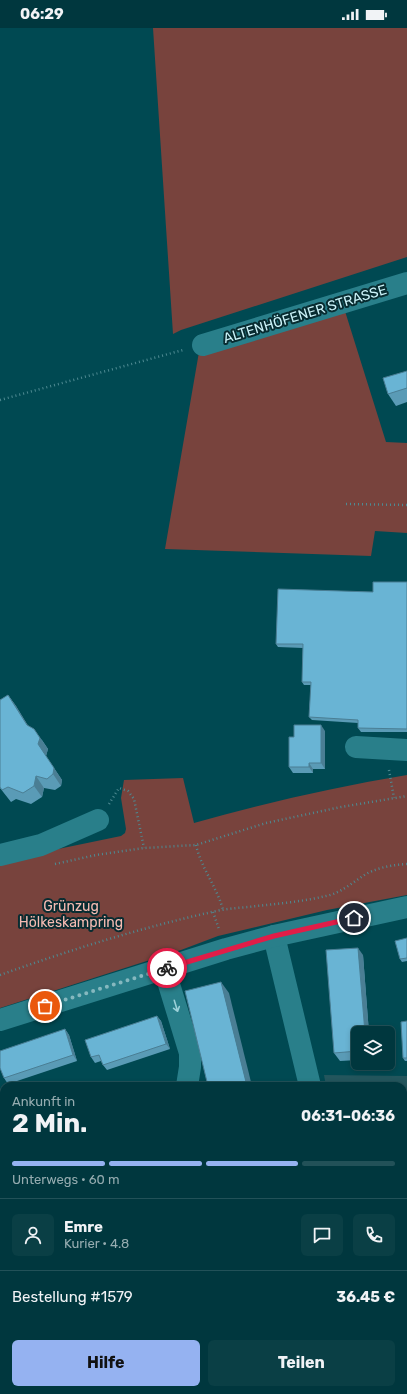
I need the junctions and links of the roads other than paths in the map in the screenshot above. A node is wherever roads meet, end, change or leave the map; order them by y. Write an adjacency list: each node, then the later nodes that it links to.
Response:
1 (407, 283): 2 (street, ALTENHÖFENER STRASSE)
2 (203, 345)
3 (356, 747): 4 (street)
4 (396, 750)
5 (98, 820): 6 (street)
6 (0, 855)
7 (407, 907): 8 (street)
8 (274, 936): 9 (street); 12 (street)
9 (164, 968): 10 (street); 11 (street, one-way to 11)
10 (0, 1020)
11 (188, 1082)
12 (309, 1082)

